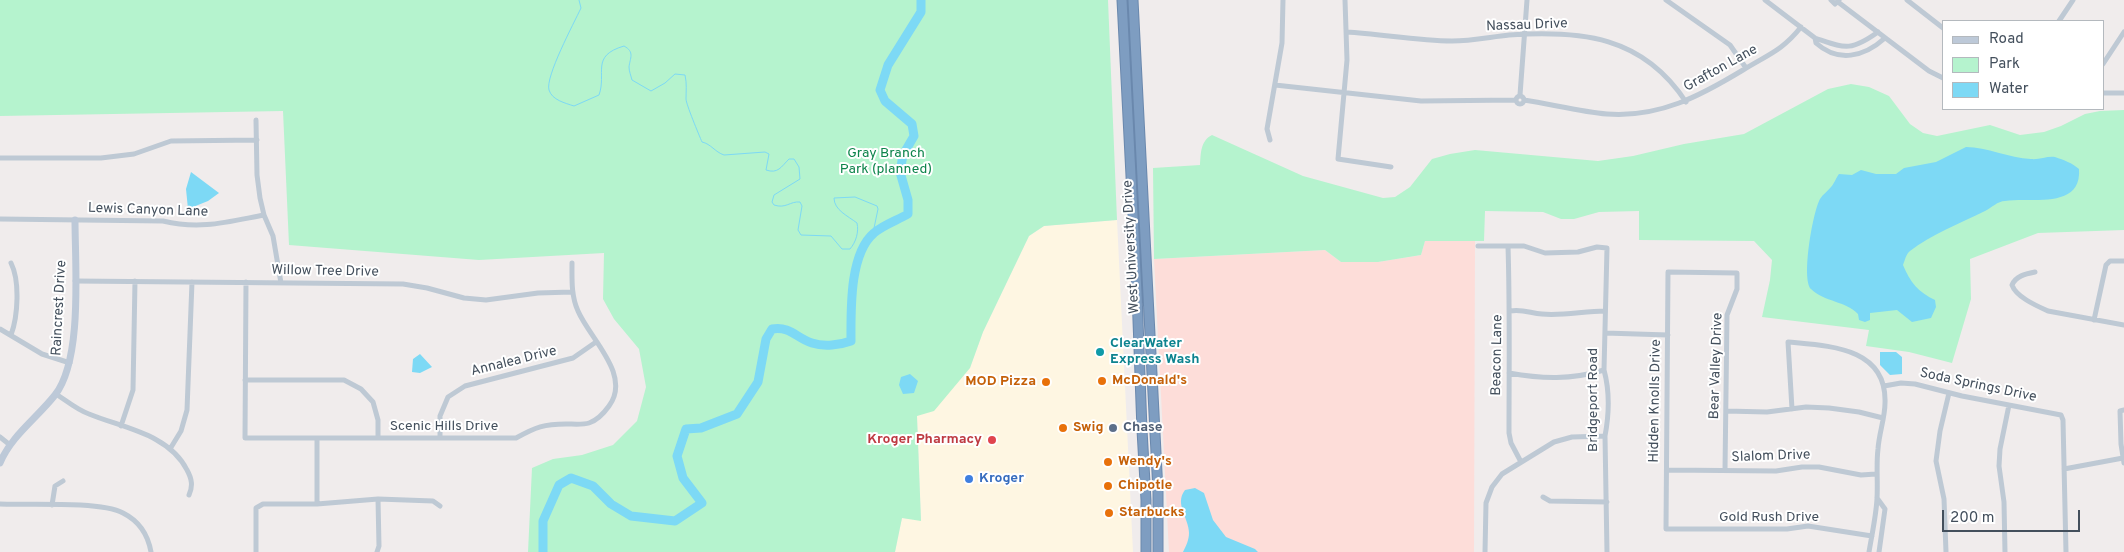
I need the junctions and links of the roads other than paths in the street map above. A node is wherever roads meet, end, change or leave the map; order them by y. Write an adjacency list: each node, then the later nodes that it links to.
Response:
1 (1122, 0): 37 (highway, West University Drive)
2 (1132, 0): 54 (highway, West University Drive)
3 (1283, 0): 26 (street)
4 (1345, 0): 15 (street)
5 (1526, 0): 18 (street)
6 (1666, 0): 24 (street)
7 (1765, 0): 13 (street)
8 (1831, 0): 11 (street)
9 (1907, 0): 14 (street)
10 (2073, 0): 12 (street)
11 (1839, 1): 16 (street)
12 (2060, 20)
13 (1801, 27): 19 (street); 24 (street, Grafton Lane)
14 (1942, 27)
15 (1346, 32): 18 (street, Nassau Drive); 27 (street)
16 (1878, 32): 20 (street); 21 (street)
17 (2124, 32): 23 (street)
18 (1525, 34): 30 (street); 31 (street, Nassau Drive)
19 (1815, 38): 21 (street); 22 (street)
20 (1884, 38): 22 (street); 25 (street)
21 (1840, 47): 22 (street)
22 (1839, 56)
23 (2104, 62)
24 (1746, 68): 31 (street, Grafton Lane)
25 (1942, 78)
26 (1274, 84): 27 (street, Grafton Lane); 34 (street)
27 (1344, 92): 30 (street, Grafton Lane); 36 (street)
28 (2104, 93): 29 (street)
29 (2124, 93)
30 (1520, 98): 31 (street, Grafton Lane)
31 (1686, 102)
32 (256, 120): 33 (street)
33 (257, 140): 35 (street); 38 (street)
34 (1270, 140)
35 (0, 158)
36 (1391, 167)
37 (1132, 204): 54 (highway); 106 (highway, West University Drive)
38 (264, 215): 40 (street, Lewis Canyon Lane); 52 (street)
39 (0, 219): 40 (street, Lewis Canyon Lane)
40 (75, 220): 48 (street, Raincrest Drive)
41 (1478, 246): 42 (street)
42 (1508, 246): 55 (street, Beacon Lane); 56 (street, Bridgeport Road)
43 (2124, 261): 57 (street)
44 (11, 263): 61 (street)
45 (572, 263): 53 (street)
46 (1668, 272): 62 (street, Hidden Knolls Drive); 74 (street, Bear Valley Drive)
47 (2035, 272): 57 (street)
48 (75, 280): 49 (street, Willow Tree Drive); 64 (street, Raincrest Drive)
49 (135, 281): 50 (street, Willow Tree Drive); 76 (street)
50 (192, 282): 51 (street, Willow Tree Drive); 83 (street)
51 (246, 282): 52 (street, Willow Tree Drive); 67 (street)
52 (281, 283): 53 (street, Willow Tree Drive)
53 (572, 292): 63 (street)
54 (1148, 294): 107 (highway, West University Drive)
55 (1510, 310): 56 (street); 66 (street, Beacon Lane)
56 (1606, 311): 60 (street, Bridgeport Road)
57 (2094, 320): 58 (street)
58 (2124, 325)
59 (0, 329): 61 (street)
60 (1605, 333): 62 (street); 65 (street, Bridgeport Road)
61 (11, 335): 64 (street)
62 (1668, 335): 88 (street, Hidden Knolls Drive)
63 (596, 342): 81 (street, Annalea Drive); 81 (street, Scenic Hills Drive)
64 (70, 363): 70 (street, Raincrest Drive)
65 (1604, 370): 66 (street); 78 (street, Bridgeport Road)
66 (1508, 373): 85 (street, Beacon Lane)
67 (245, 380): 79 (street, Scenic Hills Drive); 80 (street)
68 (1884, 386): 69 (street, Soda Springs Drive); 72 (street); 75 (street)
69 (1949, 393): 71 (street, Soda Springs Drive); 112 (street)
70 (56, 394): 76 (street); 82 (street, Raincrest Drive)
71 (2008, 405): 87 (street, Soda Springs Drive); 113 (street)
72 (1792, 409): 74 (street); 75 (street)
73 (2122, 410): 84 (street)
74 (1726, 411): 89 (street, Bear Valley Drive)
75 (1883, 418): 90 (street)
76 (121, 426): 83 (street)
77 (0, 436): 82 (street)
78 (1605, 436): 85 (street); 96 (street, Bridgeport Road)
79 (317, 438): 80 (street, Scenic Hills Drive); 98 (street)
80 (378, 438): 81 (street, Scenic Hills Drive)
81 (440, 438)
82 (10, 445): 86 (street, Raincrest Drive)
83 (170, 448): 92 (street)
84 (2123, 460): 87 (street)
85 (1521, 462): 108 (street)
86 (0, 463)
87 (2064, 469): 114 (street)
88 (1667, 470): 89 (street, Slalom Drive); 101 (street, Hidden Knolls Drive)
89 (1725, 470): 90 (street, Slalom Drive)
90 (1876, 474): 94 (street)
91 (63, 481): 99 (street)
92 (189, 495)
93 (1543, 497): 96 (street)
94 (1877, 498): 102 (street); 111 (street)
95 (378, 499): 98 (street); 100 (street); 105 (street)
96 (1607, 502): 109 (street, Bridgeport Road)
97 (0, 504): 99 (street)
98 (317, 504): 104 (street)
99 (52, 505): 103 (street)
100 (440, 506)
101 (1666, 529): 102 (street, Gold Rush Drive)
102 (1872, 536): 110 (street)
103 (152, 552)
104 (256, 552)
105 (377, 552)
106 (1146, 552)
107 (1158, 552)
108 (1485, 552)
109 (1606, 552)
110 (1869, 552)
111 (1879, 552)
112 (1946, 552)
113 (2005, 552)
114 (2066, 552)

